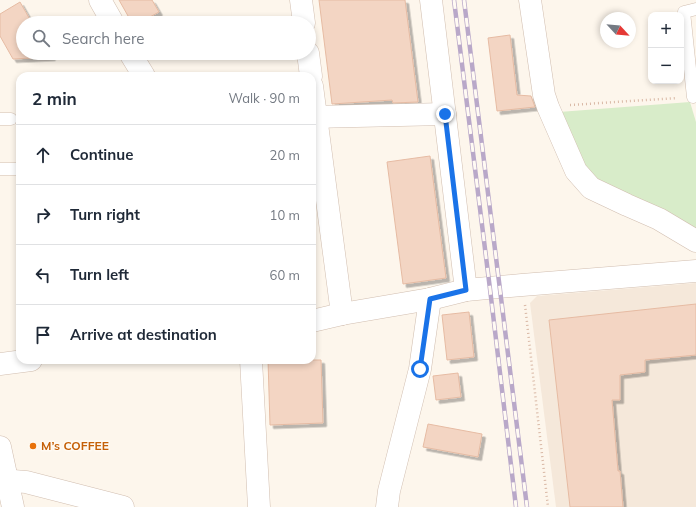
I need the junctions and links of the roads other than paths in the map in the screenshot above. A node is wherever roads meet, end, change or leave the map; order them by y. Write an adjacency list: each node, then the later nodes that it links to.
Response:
1 (100, 0): 6 (street)
2 (301, 0): 7 (street)
3 (431, 0): 13 (street)
4 (530, 0): 18 (street)
5 (696, 9): 12 (lane)
6 (109, 16)
7 (303, 16)
8 (134, 60): 10 (street)
9 (309, 60): 11 (street)
10 (142, 72)
11 (310, 72)
12 (693, 97)
13 (445, 114): 14 (street); 20 (street)
14 (316, 117)
15 (316, 131): 22 (street)
16 (16, 169): 17 (lane)
17 (0, 170)
18 (696, 240)
19 (696, 271): 20 (street)
20 (466, 290): 21 (street)
21 (430, 299): 22 (street); 32 (street)
22 (342, 314): 23 (street)
23 (316, 320)
24 (16, 362): 25 (street)
25 (0, 364)
26 (251, 364): 31 (street)
27 (0, 447): 28 (street)
28 (4, 480): 29 (street); 30 (street)
29 (13, 507)
30 (123, 507)
31 (260, 507)
32 (387, 507)

